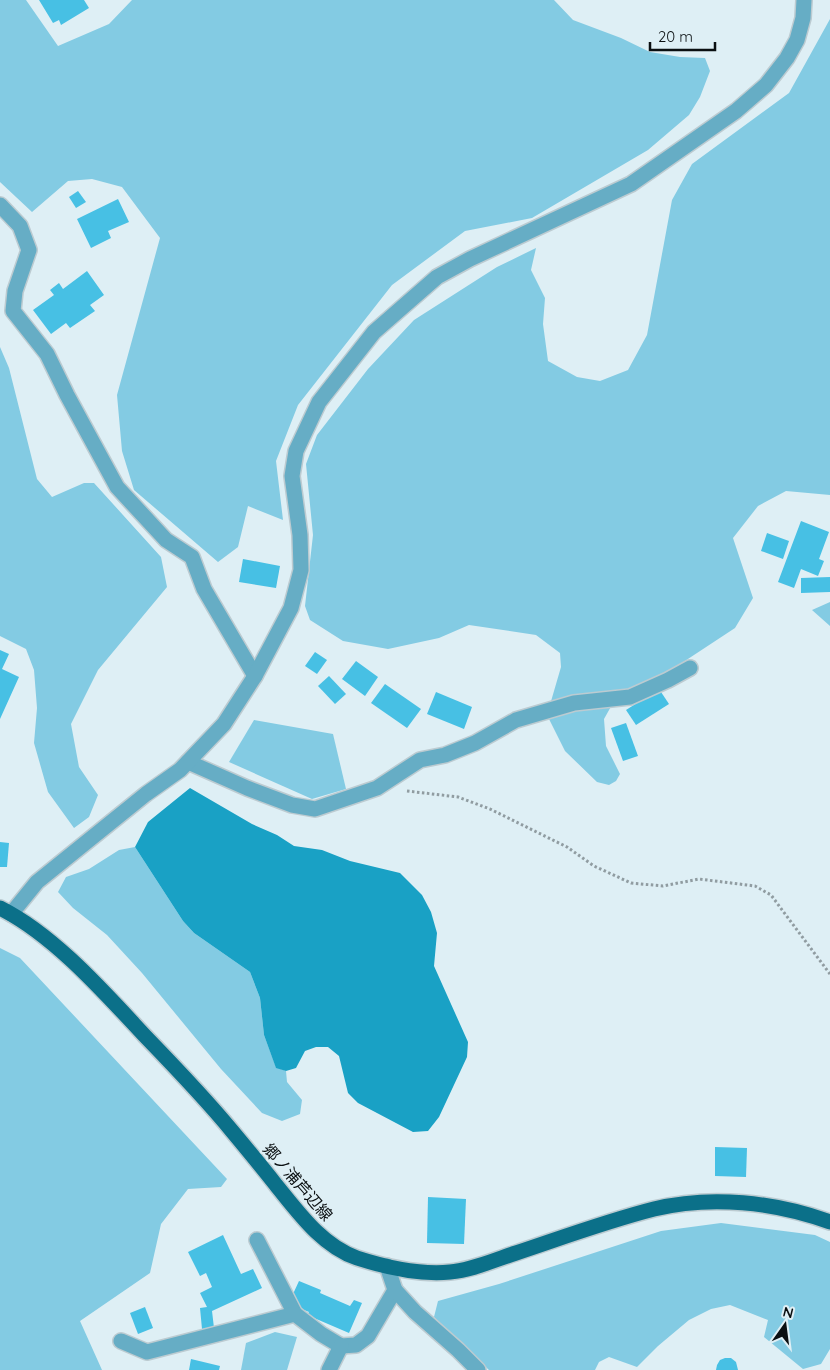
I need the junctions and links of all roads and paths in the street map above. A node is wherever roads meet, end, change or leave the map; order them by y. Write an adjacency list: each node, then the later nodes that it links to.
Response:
1 (804, 0): 4 (street)
2 (0, 205): 4 (street)
3 (690, 668): 6 (street)
4 (255, 676): 5 (street)
5 (188, 762): 6 (street); 7 (street)
6 (377, 788): 8 (path)
7 (6, 911): 11 (main road, 郷ノ浦芦辺線)
8 (830, 974)
9 (830, 1222): 11 (main road, 郷ノ浦芦辺線)
10 (257, 1240): 13 (street)
11 (387, 1266): 12 (street)
12 (395, 1290): 15 (street); 17 (street)
13 (295, 1314): 14 (street); 15 (street)
14 (121, 1341)
15 (341, 1346): 16 (street)
16 (329, 1370)
17 (478, 1370)

